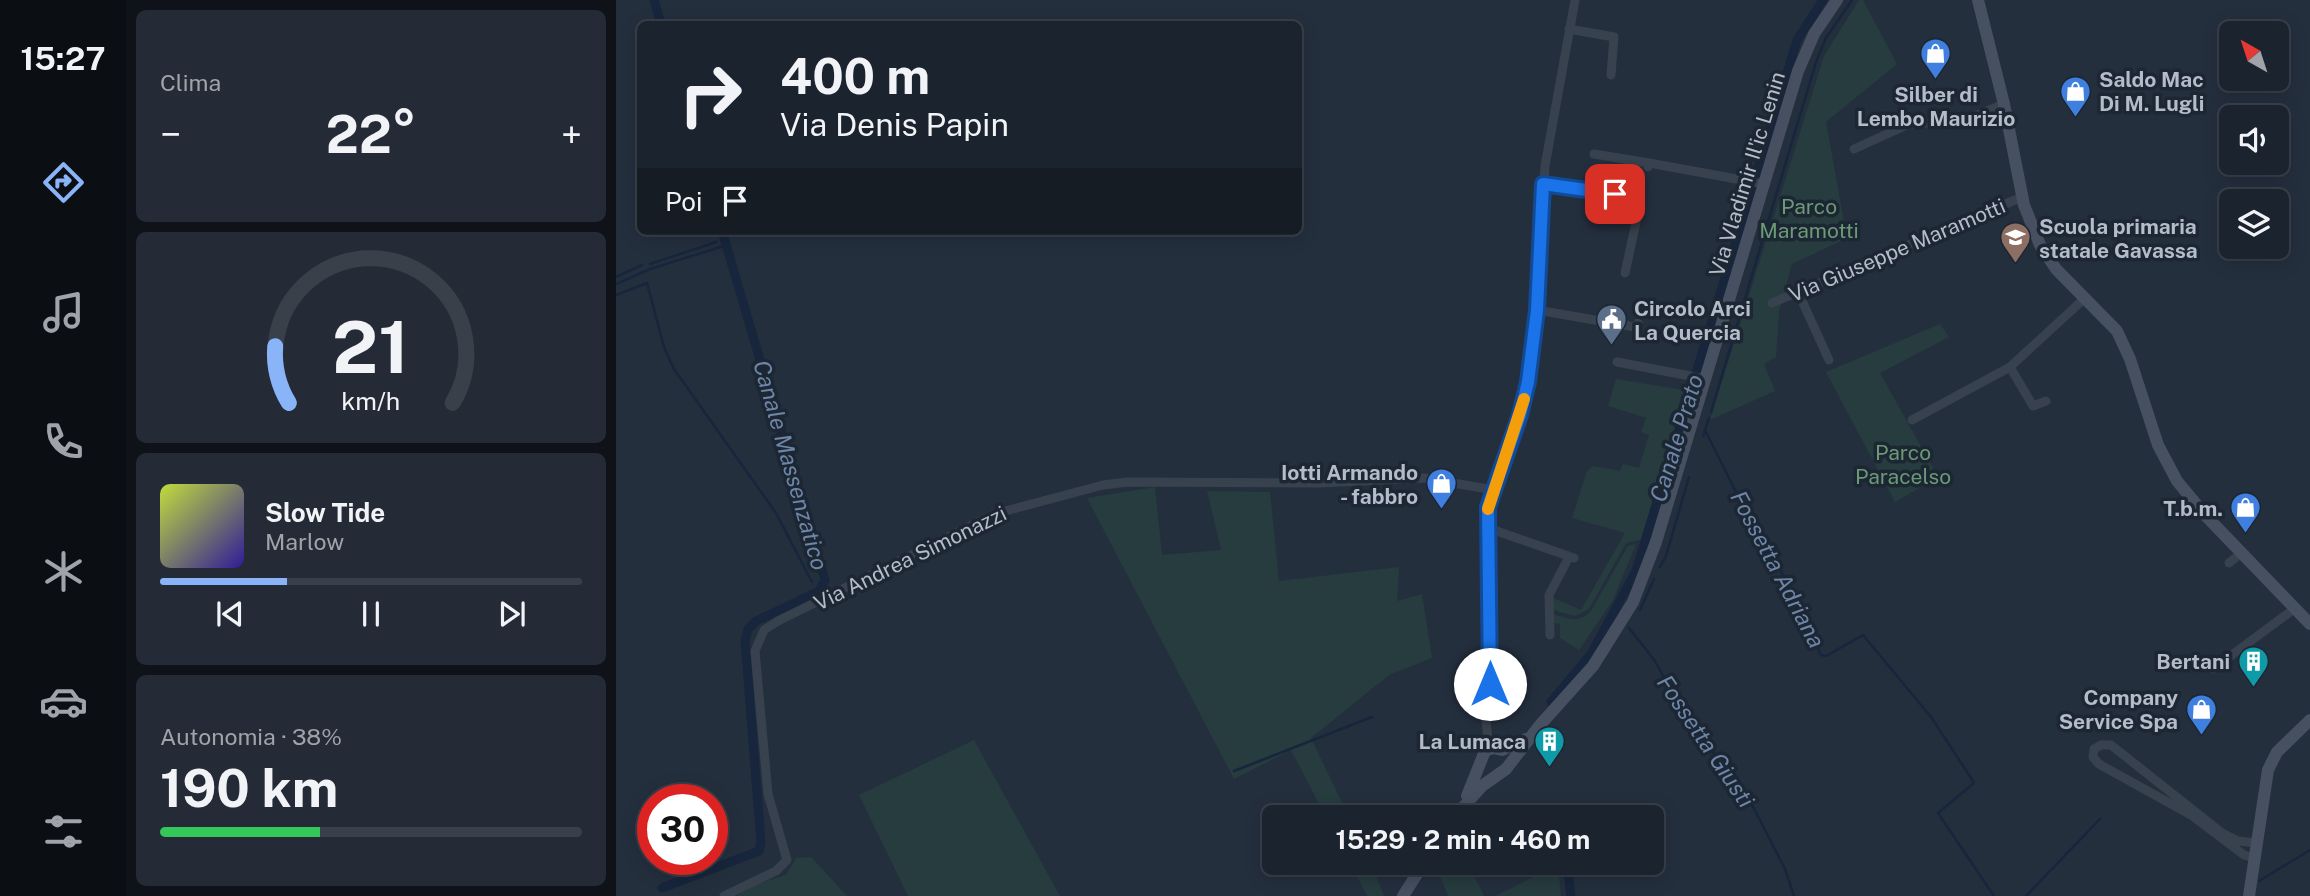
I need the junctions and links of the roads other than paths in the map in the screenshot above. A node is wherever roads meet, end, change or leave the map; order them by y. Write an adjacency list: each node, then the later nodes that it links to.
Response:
1 (1575, 0): 4 (street)
2 (1837, 0): 9 (main road, Via Vladimir Il'ic Lenin)
3 (1978, 0): 6 (main road)
4 (1569, 29): 5 (street); 10 (street)
5 (1611, 75)
6 (2004, 104): 7 (street); 11 (main road)
7 (1854, 149)
8 (1594, 154): 9 (street)
9 (1757, 182): 21 (main road, Via Vladimir Il'ic Lenin)
10 (1543, 184): 12 (street); 16 (street)
11 (2022, 197): 13 (street, Via Giuseppe Maramotti); 14 (main road)
12 (1625, 273)
13 (1798, 292): 15 (street, Via Giuseppe Maramotti); 18 (street)
14 (2085, 298): 20 (street); 26 (main road)
15 (1772, 303)
16 (1537, 310): 17 (street); 24 (street)
17 (1638, 324)
18 (1829, 360)
19 (1617, 362): 21 (street)
20 (2010, 367): 22 (street); 23 (street)
21 (1701, 378): 33 (main road, Via Vladimir Il'ic Lenin)
22 (2046, 401)
23 (1912, 420)
24 (1494, 490): 25 (street); 43 (street, Via Andrea Simonazzi)
25 (1488, 528): 30 (street); 34 (street)
26 (2241, 553): 27 (street); 28 (main road)
27 (2229, 564)
28 (2294, 609): 29 (main road); 31 (street)
29 (2310, 624)
30 (1550, 635)
31 (2213, 669)
32 (2310, 720): 40 (main road)
33 (1530, 737): 34 (main road, Via Vladimir Il'ic Lenin); 35 (main road, Via Vladimir Il'ic Lenin)
34 (1495, 750): 35 (main road); 36 (main road, Via Vladimir Il'ic Lenin)
35 (1508, 765): 37 (main road, Via Vladimir Il'ic Lenin)
36 (1482, 766): 37 (main road); 38 (main road, Via Vladimir Il'ic Lenin)
37 (1495, 775): 39 (main road, Via Vladimir Il'ic Lenin)
38 (1462, 805)
39 (1466, 805)
40 (2256, 843): 41 (main road); 41 (street)
41 (2254, 858): 45 (main road)
42 (1416, 875): 44 (main road)
43 (724, 896)
44 (1403, 896)
45 (2249, 896)

